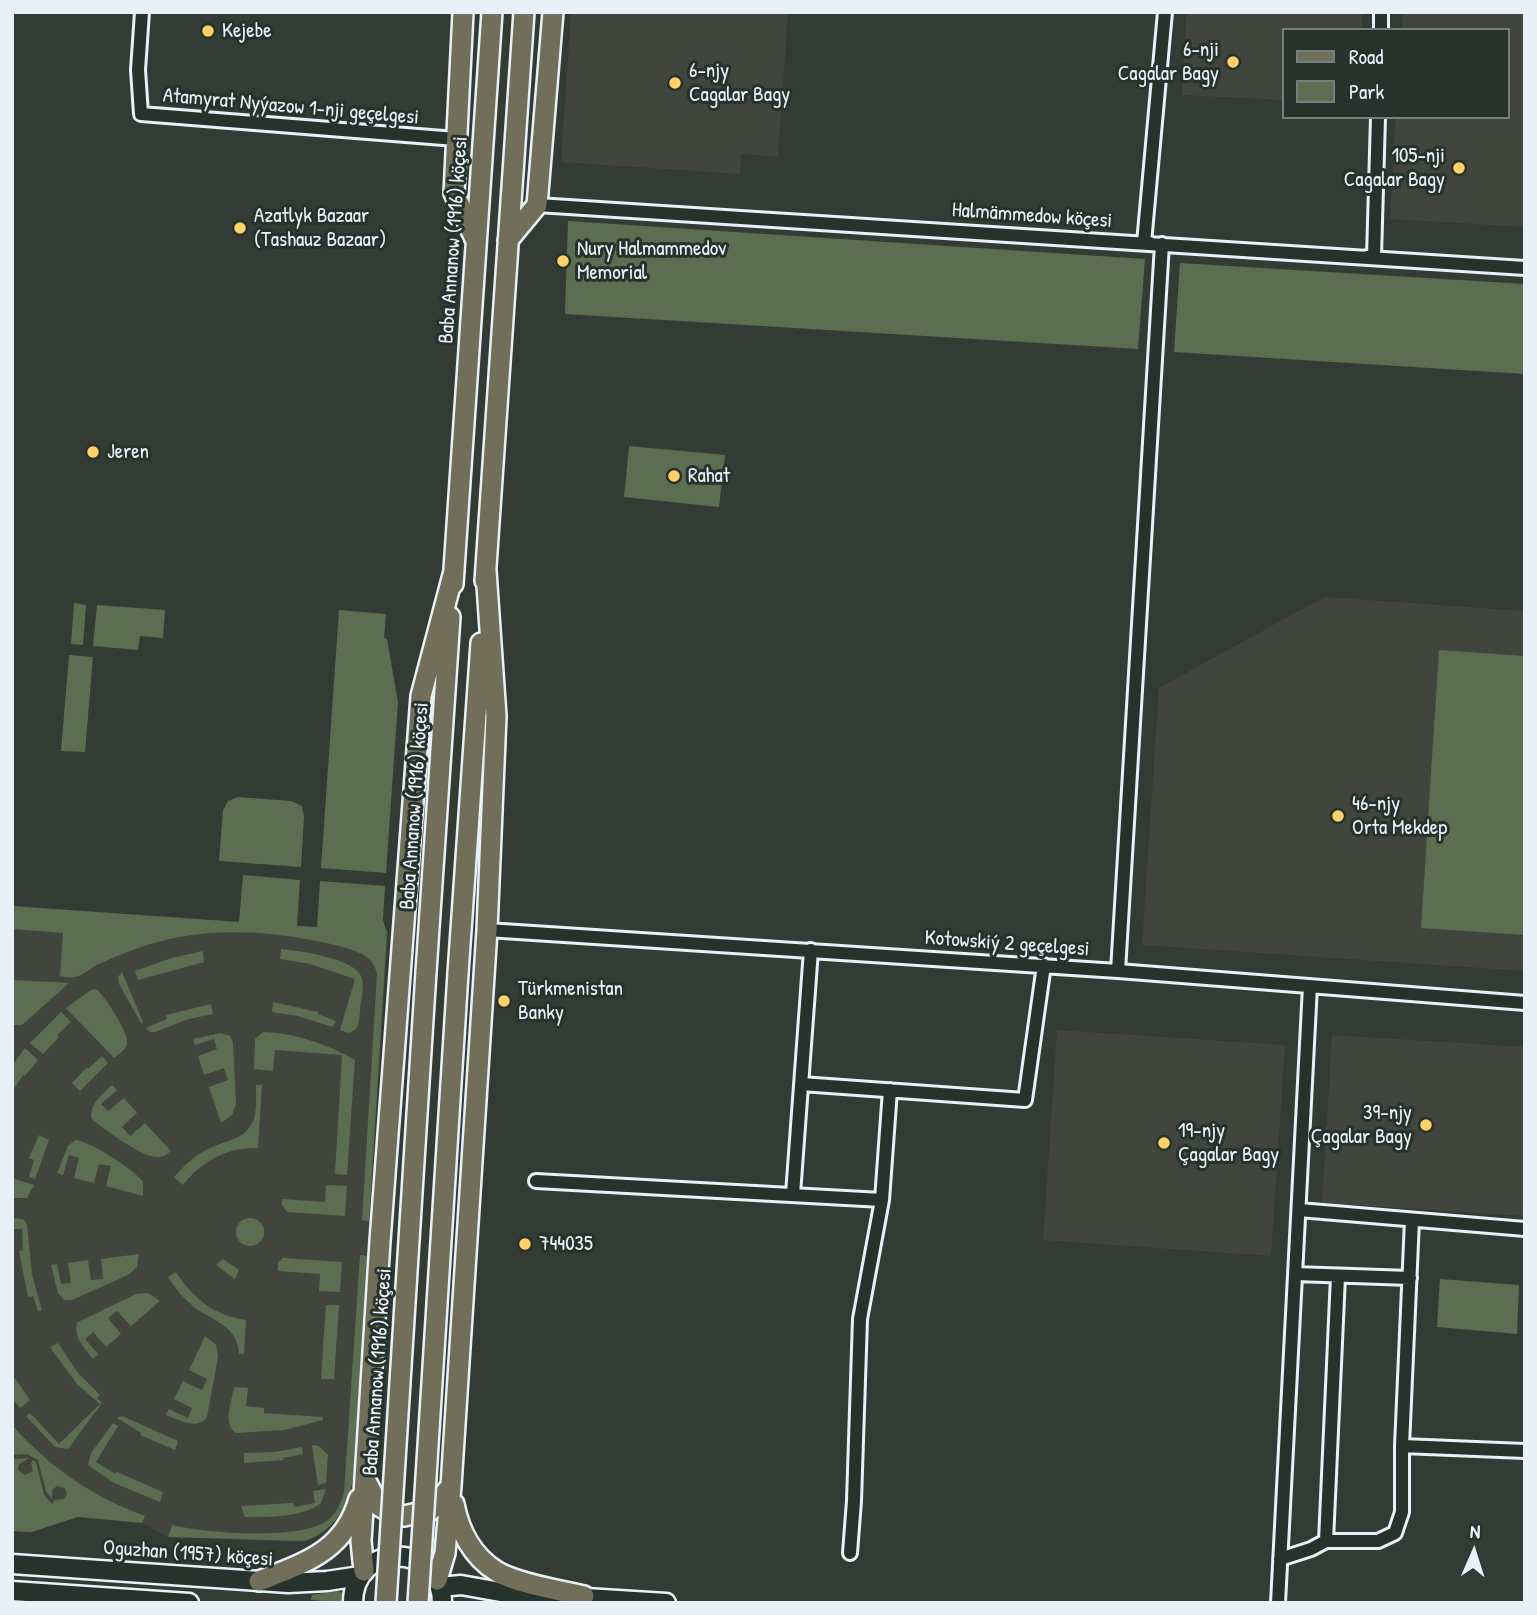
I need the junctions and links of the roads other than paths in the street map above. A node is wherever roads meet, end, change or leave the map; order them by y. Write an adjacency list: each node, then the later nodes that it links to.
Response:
1 (142, 12): 8 (street, Atamyrat Nyýazow 1-nji geçelgesi)
2 (463, 12): 8 (main road)
3 (492, 12): 12 (main road, Baba Annanow (1916) köçesi)
4 (524, 12): 10 (main road)
5 (553, 12): 9 (main road)
6 (1165, 12): 11 (street)
7 (1378, 119): 14 (street)
8 (456, 139): 12 (main road)
9 (537, 205): 10 (main road); 11 (street, Halmämmedow köçesi)
10 (508, 240): 17 (main road)
11 (1144, 243): 13 (street, Halmämmedow köçesi); 14 (street)
12 (477, 244): 16 (main road, Baba Annanow (1916) köçesi)
13 (1162, 244): 14 (street, Halmämmedow köçesi); 21 (street)
14 (1374, 257): 15 (street, Halmämmedow köçesi)
15 (1525, 268)
16 (454, 571): 37 (main road); 50 (main road, Baba Annanow (1916) köçesi, bridge)
17 (486, 571): 18 (main road); 51 (main road, bridge)
18 (487, 930): 19 (street, Kotowskiý 2 geçelgesi); 38 (main road)
19 (811, 950): 20 (street, Kotowskiý 2 geçelgesi); 24 (street)
20 (1044, 965): 21 (street, Kotowskiý 2 geçelgesi); 25 (street)
21 (1118, 971): 22 (street, Kotowskiý 2 geçelgesi)
22 (1310, 986): 23 (street, Kotowskiý 2 geçelgesi); 29 (street)
23 (1525, 1003)
24 (801, 1084): 25 (street); 27 (street)
25 (890, 1090): 28 (street)
26 (536, 1181): 27 (street)
27 (793, 1194): 28 (street)
28 (882, 1200): 40 (street)
29 (1299, 1210): 30 (street); 32 (street)
30 (1412, 1220): 31 (street); 34 (street)
31 (1525, 1228)
32 (1295, 1275): 33 (street); 41 (street)
33 (1338, 1276): 34 (street); 39 (street)
34 (1410, 1278): 35 (street)
35 (1402, 1446): 36 (street); 39 (street)
36 (1525, 1451)
37 (365, 1478): 38 (main road); 43 (main road); 44 (main road)
38 (451, 1486): 45 (main road); 47 (main road)
39 (1326, 1541): 41 (street)
40 (850, 1553)
41 (1280, 1559): 53 (street)
42 (12, 1564): 44 (main road, Oguzhan (1957) köçesi)
43 (362, 1573): 44 (main road, Oguzhan (1957) köçesi); 45 (main road, Oguzhan (1957) köçesi); 49 (main road)
44 (259, 1581)
45 (440, 1590): 47 (main road)
46 (12, 1591): 48 (main road)
47 (584, 1596): 52 (main road)
48 (189, 1603)
49 (353, 1603)
50 (386, 1603)
51 (418, 1603)
52 (666, 1603)
53 (1278, 1603)

